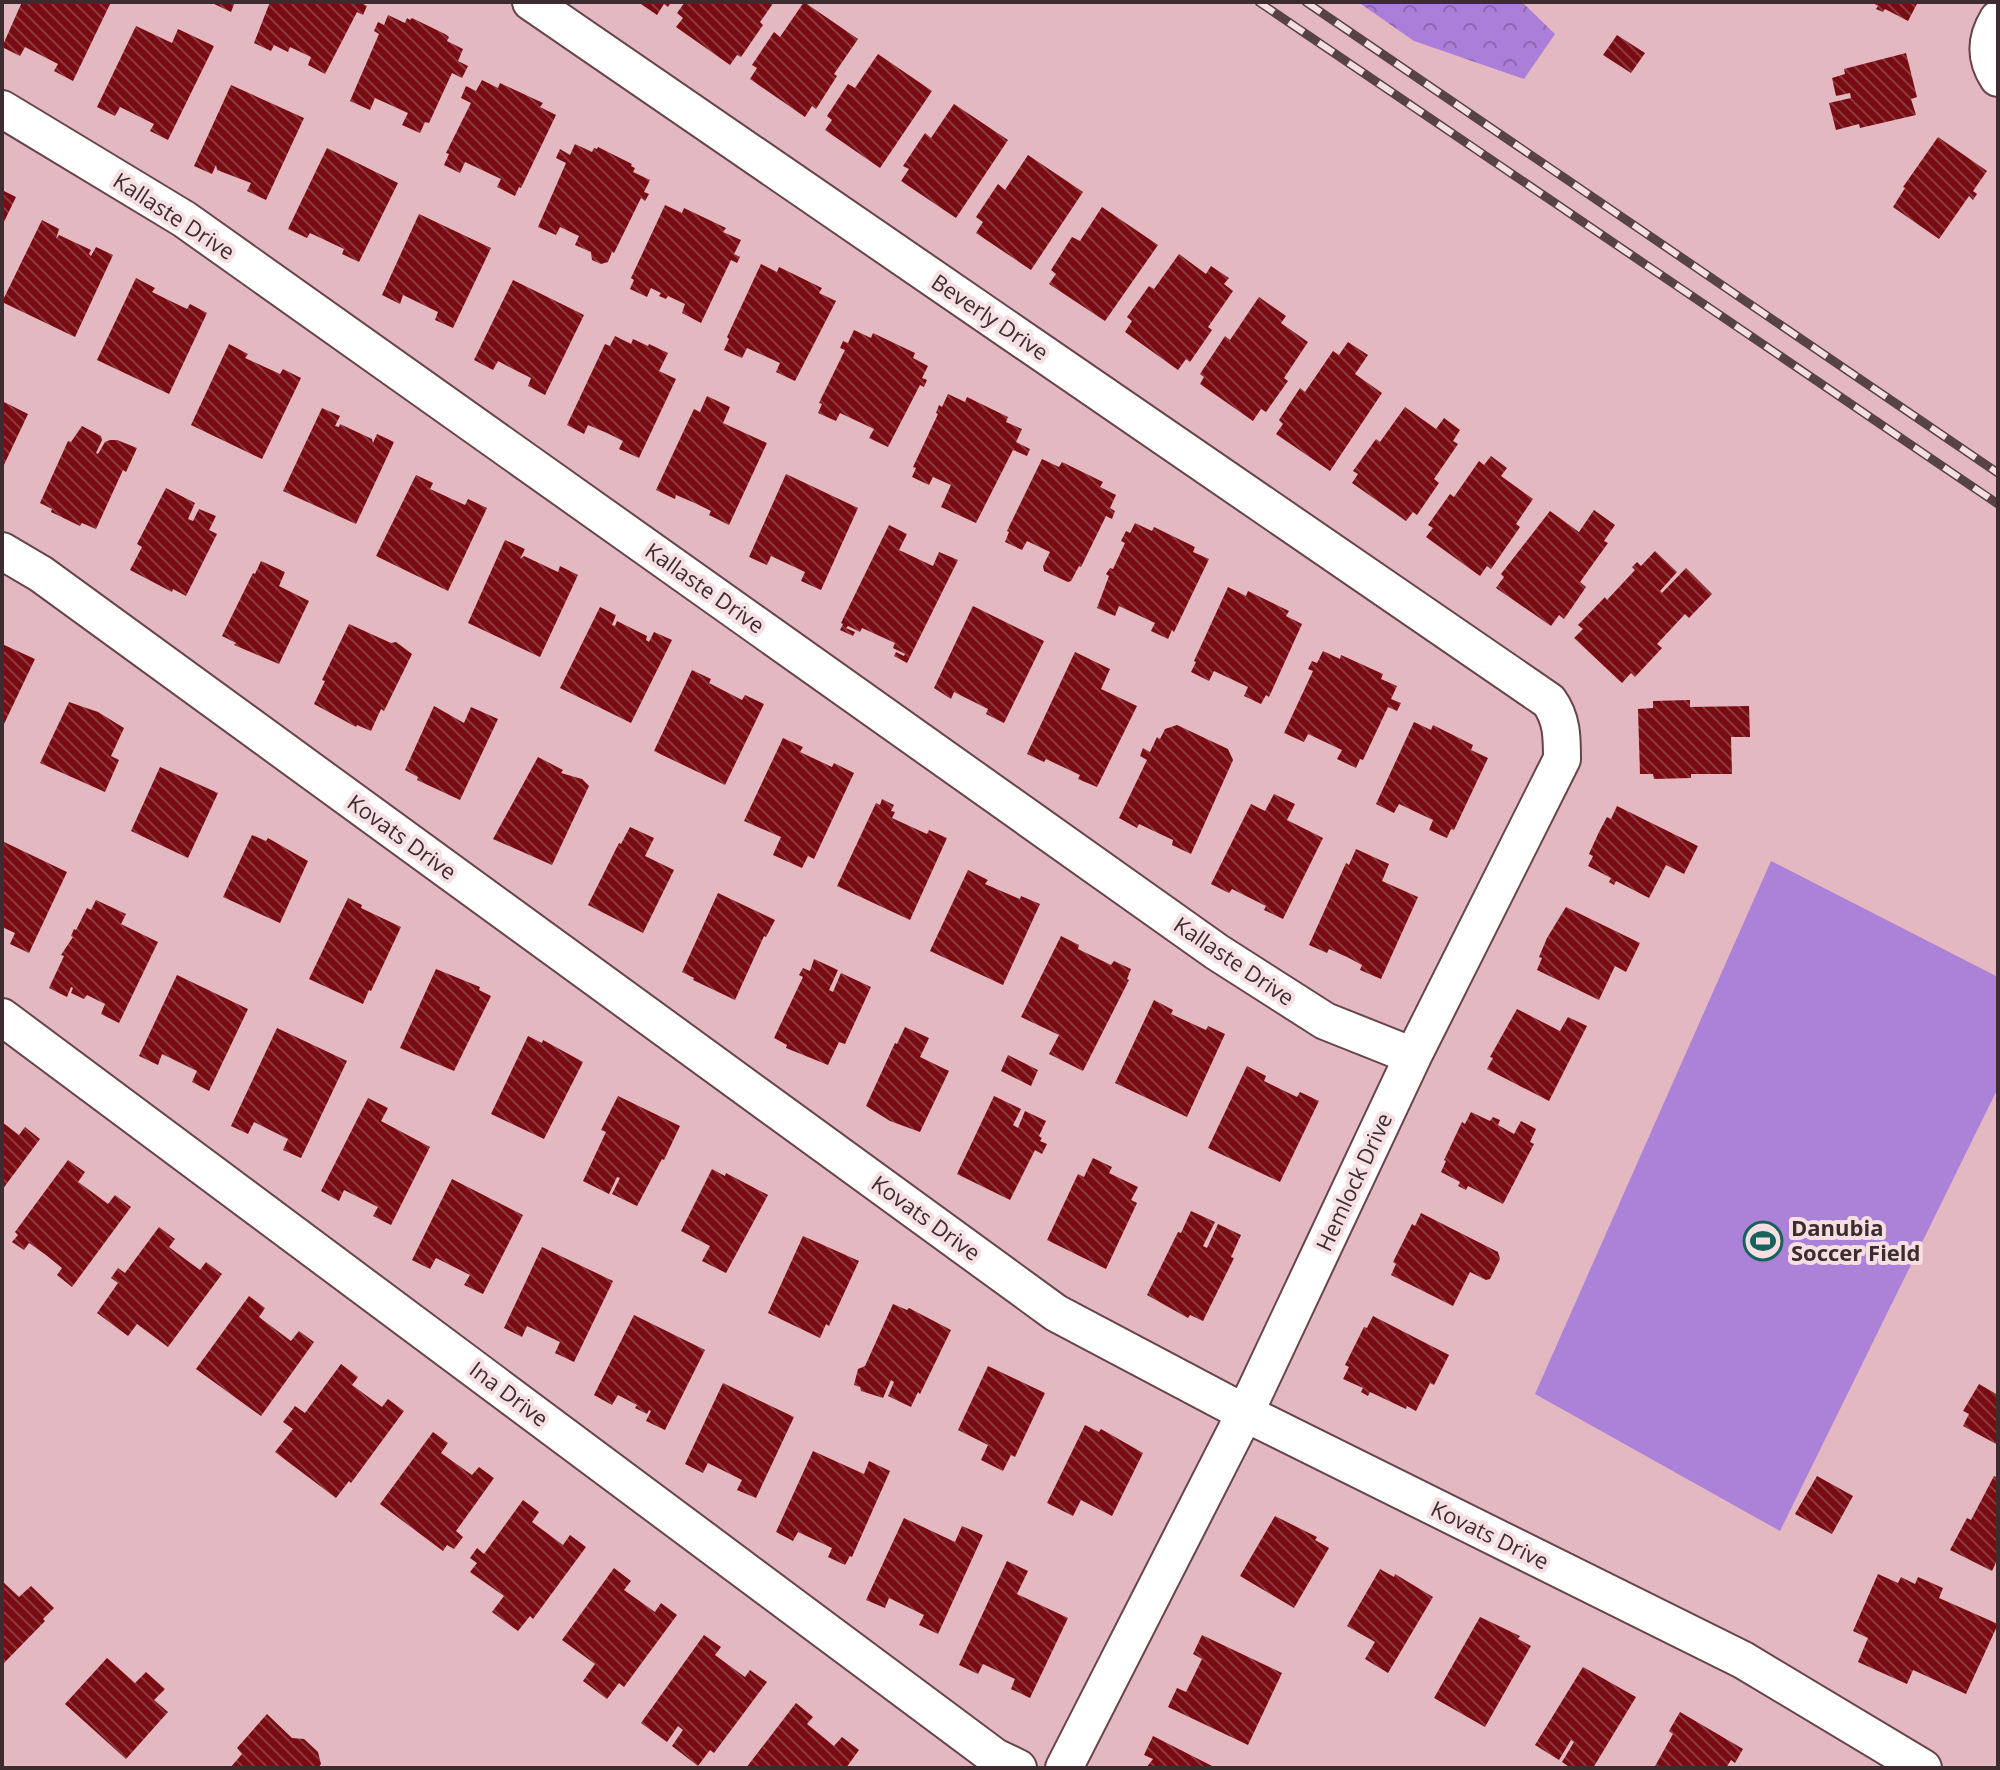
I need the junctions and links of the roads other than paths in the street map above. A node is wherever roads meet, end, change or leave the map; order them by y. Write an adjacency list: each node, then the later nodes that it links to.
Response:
1 (531, 2): 6 (street, Beverly Drive)
2 (1998, 19): 3 (street)
3 (1998, 78)
4 (2, 109): 8 (street, Kallaste Drive)
5 (2, 551): 9 (street, Kovats Drive)
6 (1449, 632): 8 (street, Hemlock Drive)
7 (2, 1017): 10 (street, Ina Drive)
8 (1413, 1056): 9 (street, Hemlock Drive)
9 (1245, 1413): 11 (street, Hemlock Drive); 12 (street, Kovats Drive)
10 (1018, 1768)
11 (1064, 1768)
12 (1923, 1768)

